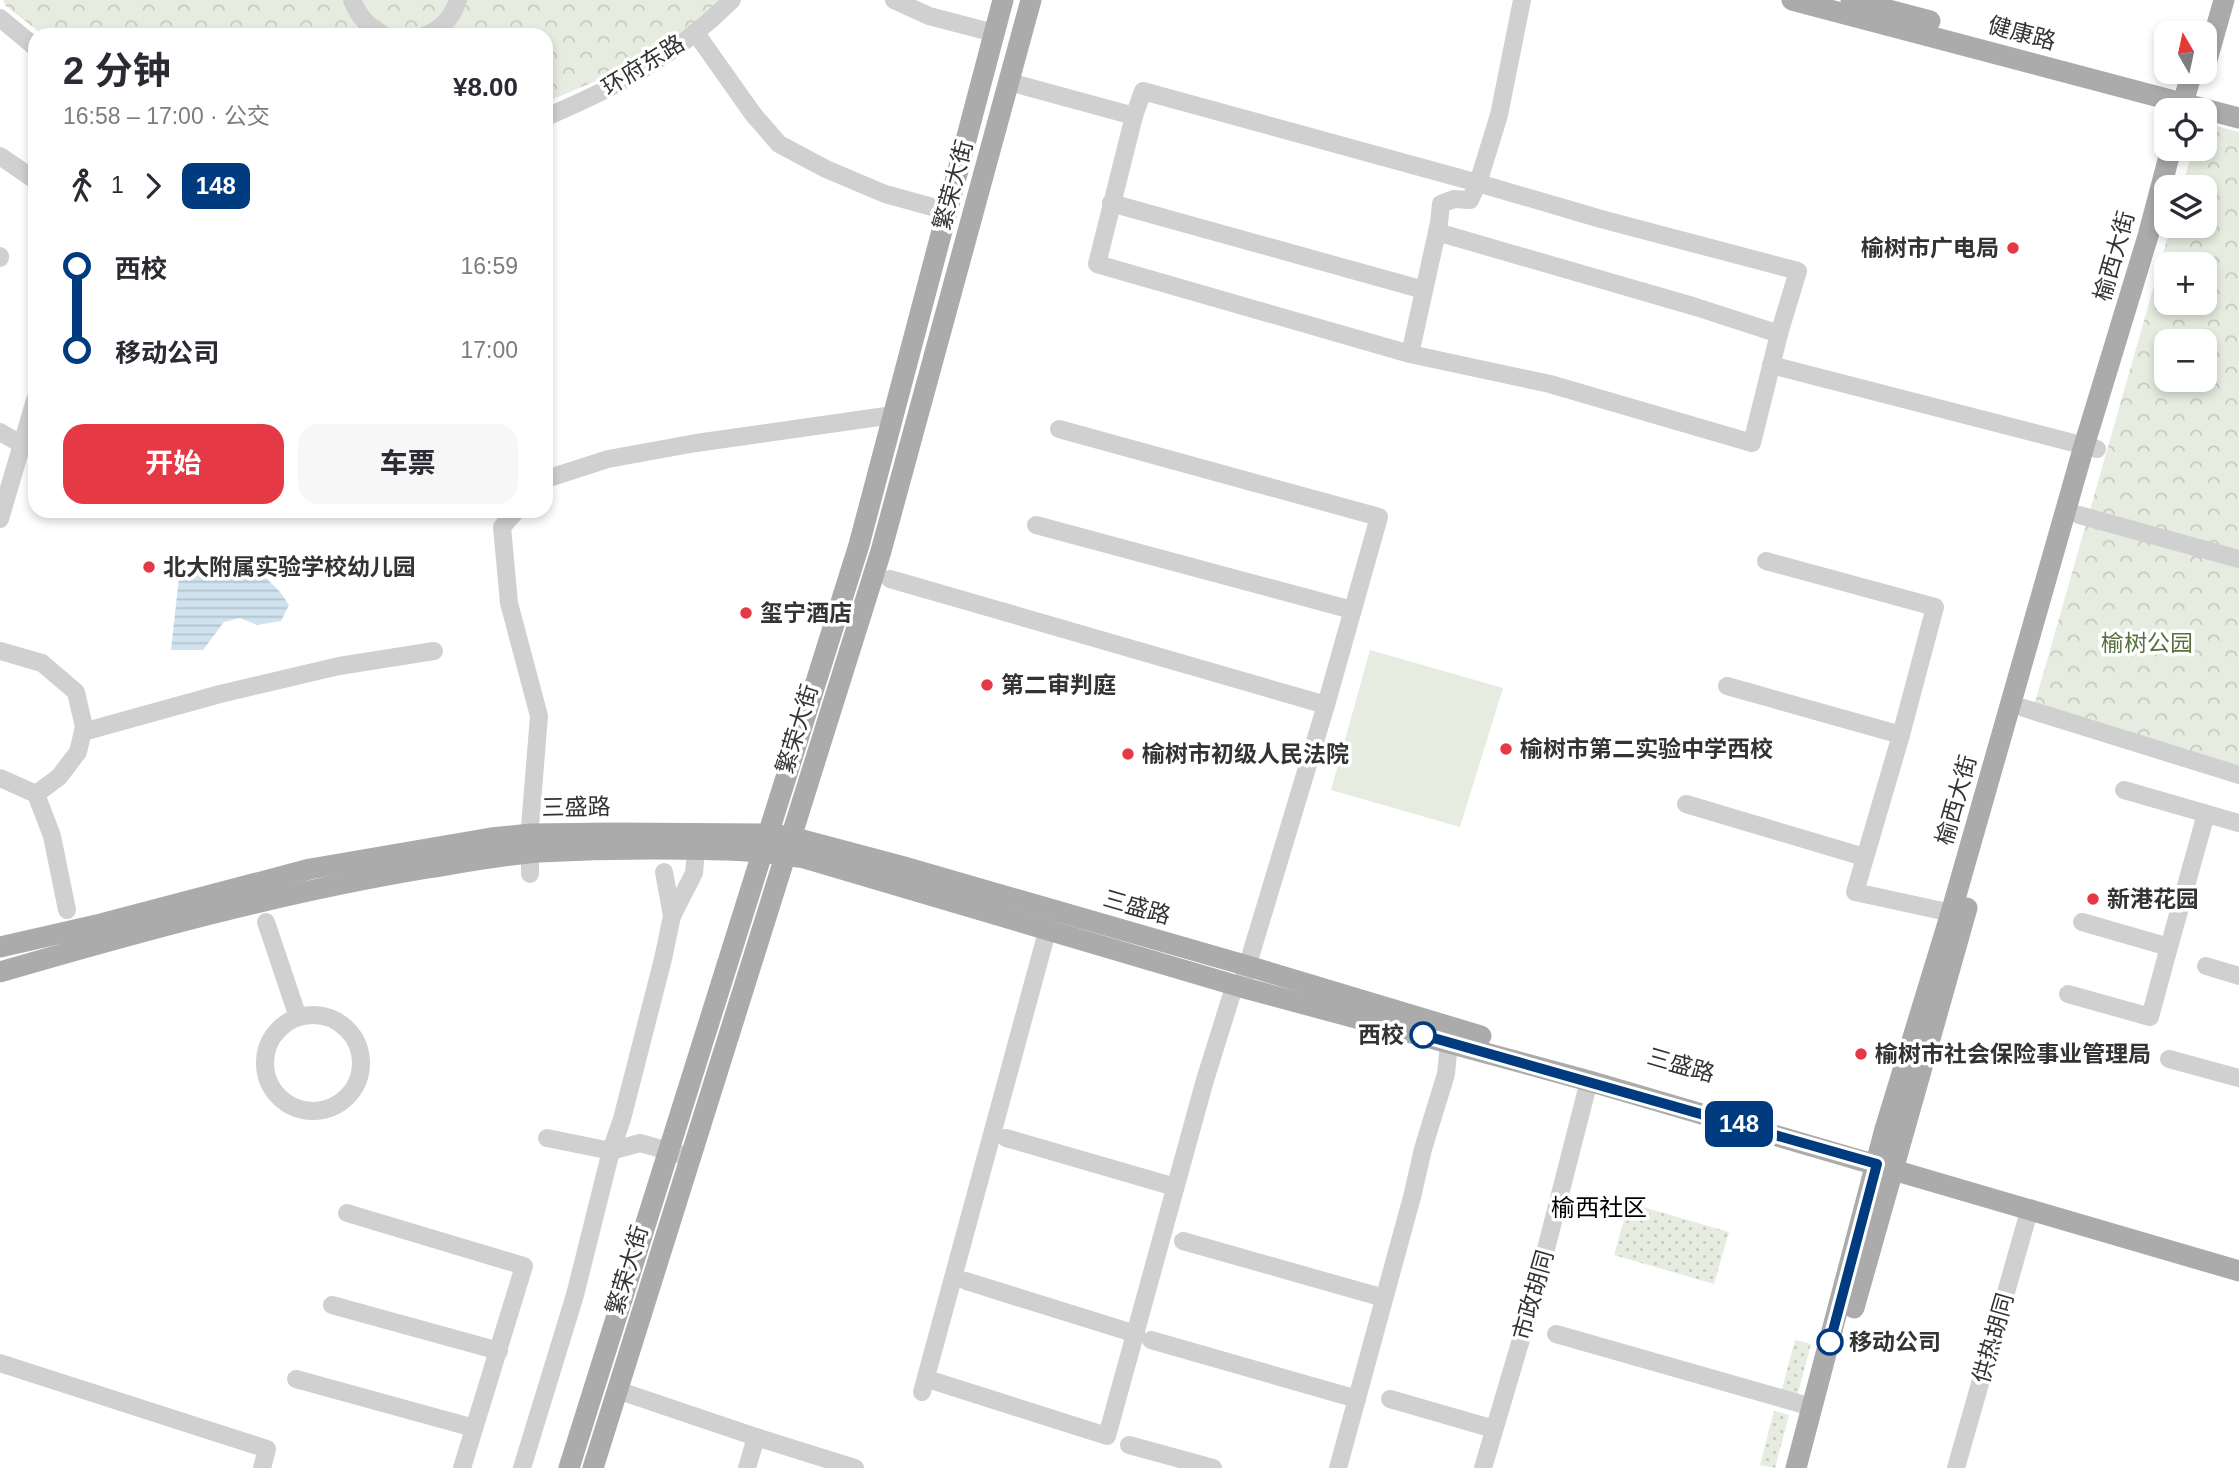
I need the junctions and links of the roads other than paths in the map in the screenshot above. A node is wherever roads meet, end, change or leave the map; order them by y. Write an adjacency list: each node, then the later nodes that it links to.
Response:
1 (352, 0): 15 (street)
2 (458, 0): 16 (street)
3 (732, 0): 17 (street, 环府东路)
4 (894, 0): 18 (street)
5 (1003, 0): 18 (main road, 繁荣大街)
6 (1031, 0): 20 (main road, 繁荣大街)
7 (1522, 0): 31 (street)
8 (1792, 0): 21 (main road, 健康路)
9 (1851, 0): 21 (main road, 健康路)
10 (2211, 0): 13 (main road)
11 (2224, 0): 14 (main road)
12 (0, 18): 19 (street)
13 (2205, 21)
14 (2217, 24)
15 (373, 28)
16 (437, 28)
17 (695, 32): 25 (street, 环府东路); 33 (street)
18 (994, 33): 33 (main road, 繁荣大街)
19 (28, 41)
20 (1009, 82): 26 (street); 70 (main road, 繁荣大街)
21 (2190, 98)
22 (2217, 102): 23 (main road, 健康路)
23 (2239, 106)
24 (2217, 109): 27 (main road, 健康路)
25 (553, 114)
26 (1134, 116): 31 (street); 32 (street)
27 (2239, 118)
28 (0, 156): 30 (street)
29 (2168, 161): 45 (main road, 榆西大街)
30 (28, 175)
31 (1478, 183): 34 (street); 37 (street)
32 (1111, 203): 36 (street); 38 (street)
33 (947, 211): 40 (main road, 繁荣大街)
34 (1437, 232): 36 (street); 37 (street)
35 (2155, 238): 45 (main road, 榆西大街)
36 (1424, 290): 38 (street)
37 (1779, 334): 39 (street)
38 (1410, 354): 39 (street)
39 (1771, 365): 45 (street)
40 (893, 415): 46 (street); 69 (main road, 繁荣大街)
41 (28, 422): 44 (street)
42 (1059, 429): 54 (street)
43 (0, 432): 44 (street)
44 (21, 444): 49 (street)
45 (2090, 448): 47 (main road, 榆西大街); 76 (main road, 榆西大街)
46 (553, 477)
47 (2080, 516): 51 (street); 59 (main road, 榆西大街)
48 (510, 518): 72 (street)
49 (0, 519)
50 (1036, 525): 54 (street)
51 (2239, 559)
52 (1766, 562): 61 (street)
53 (890, 579): 58 (street)
54 (1352, 610): 58 (street)
55 (0, 651): 60 (street)
56 (434, 651): 60 (street)
57 (1727, 686): 61 (street)
58 (1326, 705): 83 (street)
59 (2024, 708): 62 (street); 76 (main road, 榆西大街)
60 (83, 732): 65 (street)
61 (1901, 735): 73 (street)
62 (2239, 775)
63 (0, 778): 65 (street)
64 (2124, 790): 67 (street)
65 (36, 794): 75 (street)
66 (1686, 804): 73 (street)
67 (2206, 814): 68 (street); 82 (street)
68 (2239, 823)
69 (766, 843): 70 (main road, 三盛路); 71 (main road, 三盛路); 72 (main road, 三盛路); 96 (main road, 繁荣大街)
70 (788, 846): 78 (main road, 三盛路); 98 (main road, 繁荣大街)
71 (696, 850): 72 (main road, 三盛路); 77 (street)
72 (530, 854): 81 (main road, 三盛路); 85 (main road)
73 (1864, 857): 76 (street)
74 (664, 872): 77 (street)
75 (67, 910)
76 (1958, 915): 99 (main road, 榆西大街)
77 (672, 916): 97 (street)
78 (1051, 920): 83 (main road, 三盛路); 87 (main road, 三盛路); 116 (street)
79 (267, 922): 89 (street)
80 (2082, 922): 82 (street)
81 (0, 947)
82 (2169, 947): 88 (street)
83 (1248, 966): 87 (street); 99 (main road, 三盛路)
84 (2206, 966): 86 (street)
85 (0, 972)
86 (2239, 976)
87 (1238, 985): 90 (main road, 三盛路); 100 (street)
88 (2068, 994)
89 (299, 1017): 89 (street)
90 (1449, 1042): 93 (main road, 三盛路); 107 (street)
91 (2169, 1059): 92 (street)
92 (2239, 1078)
93 (1589, 1081): 99 (main road, 三盛路); 121 (street, 市政胡同)
94 (547, 1138): 97 (street)
95 (1006, 1138): 100 (street)
96 (669, 1150): 97 (street); 98 (street); 127 (main road, 繁荣大街)
97 (611, 1151): 126 (street)
98 (690, 1157): 115 (main road, 繁荣大街)
99 (1887, 1160): 101 (main road, 三盛路); 104 (main road, 三盛路); 119 (main road, 榆西大街); 135 (main road, 榆西大街)
100 (1175, 1187): 110 (street)
101 (2030, 1209): 105 (main road, 三盛路); 136 (street, 供热胡同)
102 (347, 1213): 111 (street)
103 (1184, 1241): 107 (street)
104 (2239, 1256)
105 (2239, 1271)
106 (966, 1281): 110 (street)
107 (1384, 1298): 117 (street)
108 (332, 1305): 111 (street)
109 (1556, 1334): 119 (street)
110 (1144, 1337): 114 (street); 117 (street)
111 (499, 1351): 120 (street)
112 (0, 1363): 124 (street)
113 (296, 1379): 120 (street)
114 (937, 1382)
115 (617, 1390): 122 (street); 128 (main road, 繁荣大街)
116 (922, 1392)
117 (1357, 1399): 132 (street)
118 (1390, 1399): 121 (street)
119 (1812, 1407): 134 (main road, 榆西大街)
120 (474, 1428): 125 (street)
121 (1494, 1429): 133 (street, 市政胡同)
122 (756, 1437): 129 (street); 130 (street)
123 (1129, 1445): 131 (street)
124 (262, 1468)
125 (462, 1468)
126 (522, 1468)
127 (569, 1468)
128 (593, 1468)
129 (747, 1468)
130 (855, 1468)
131 (1213, 1468)
132 (1338, 1468)
133 (1483, 1468)
134 (1796, 1468)
135 (1809, 1468)
136 (1956, 1468)

